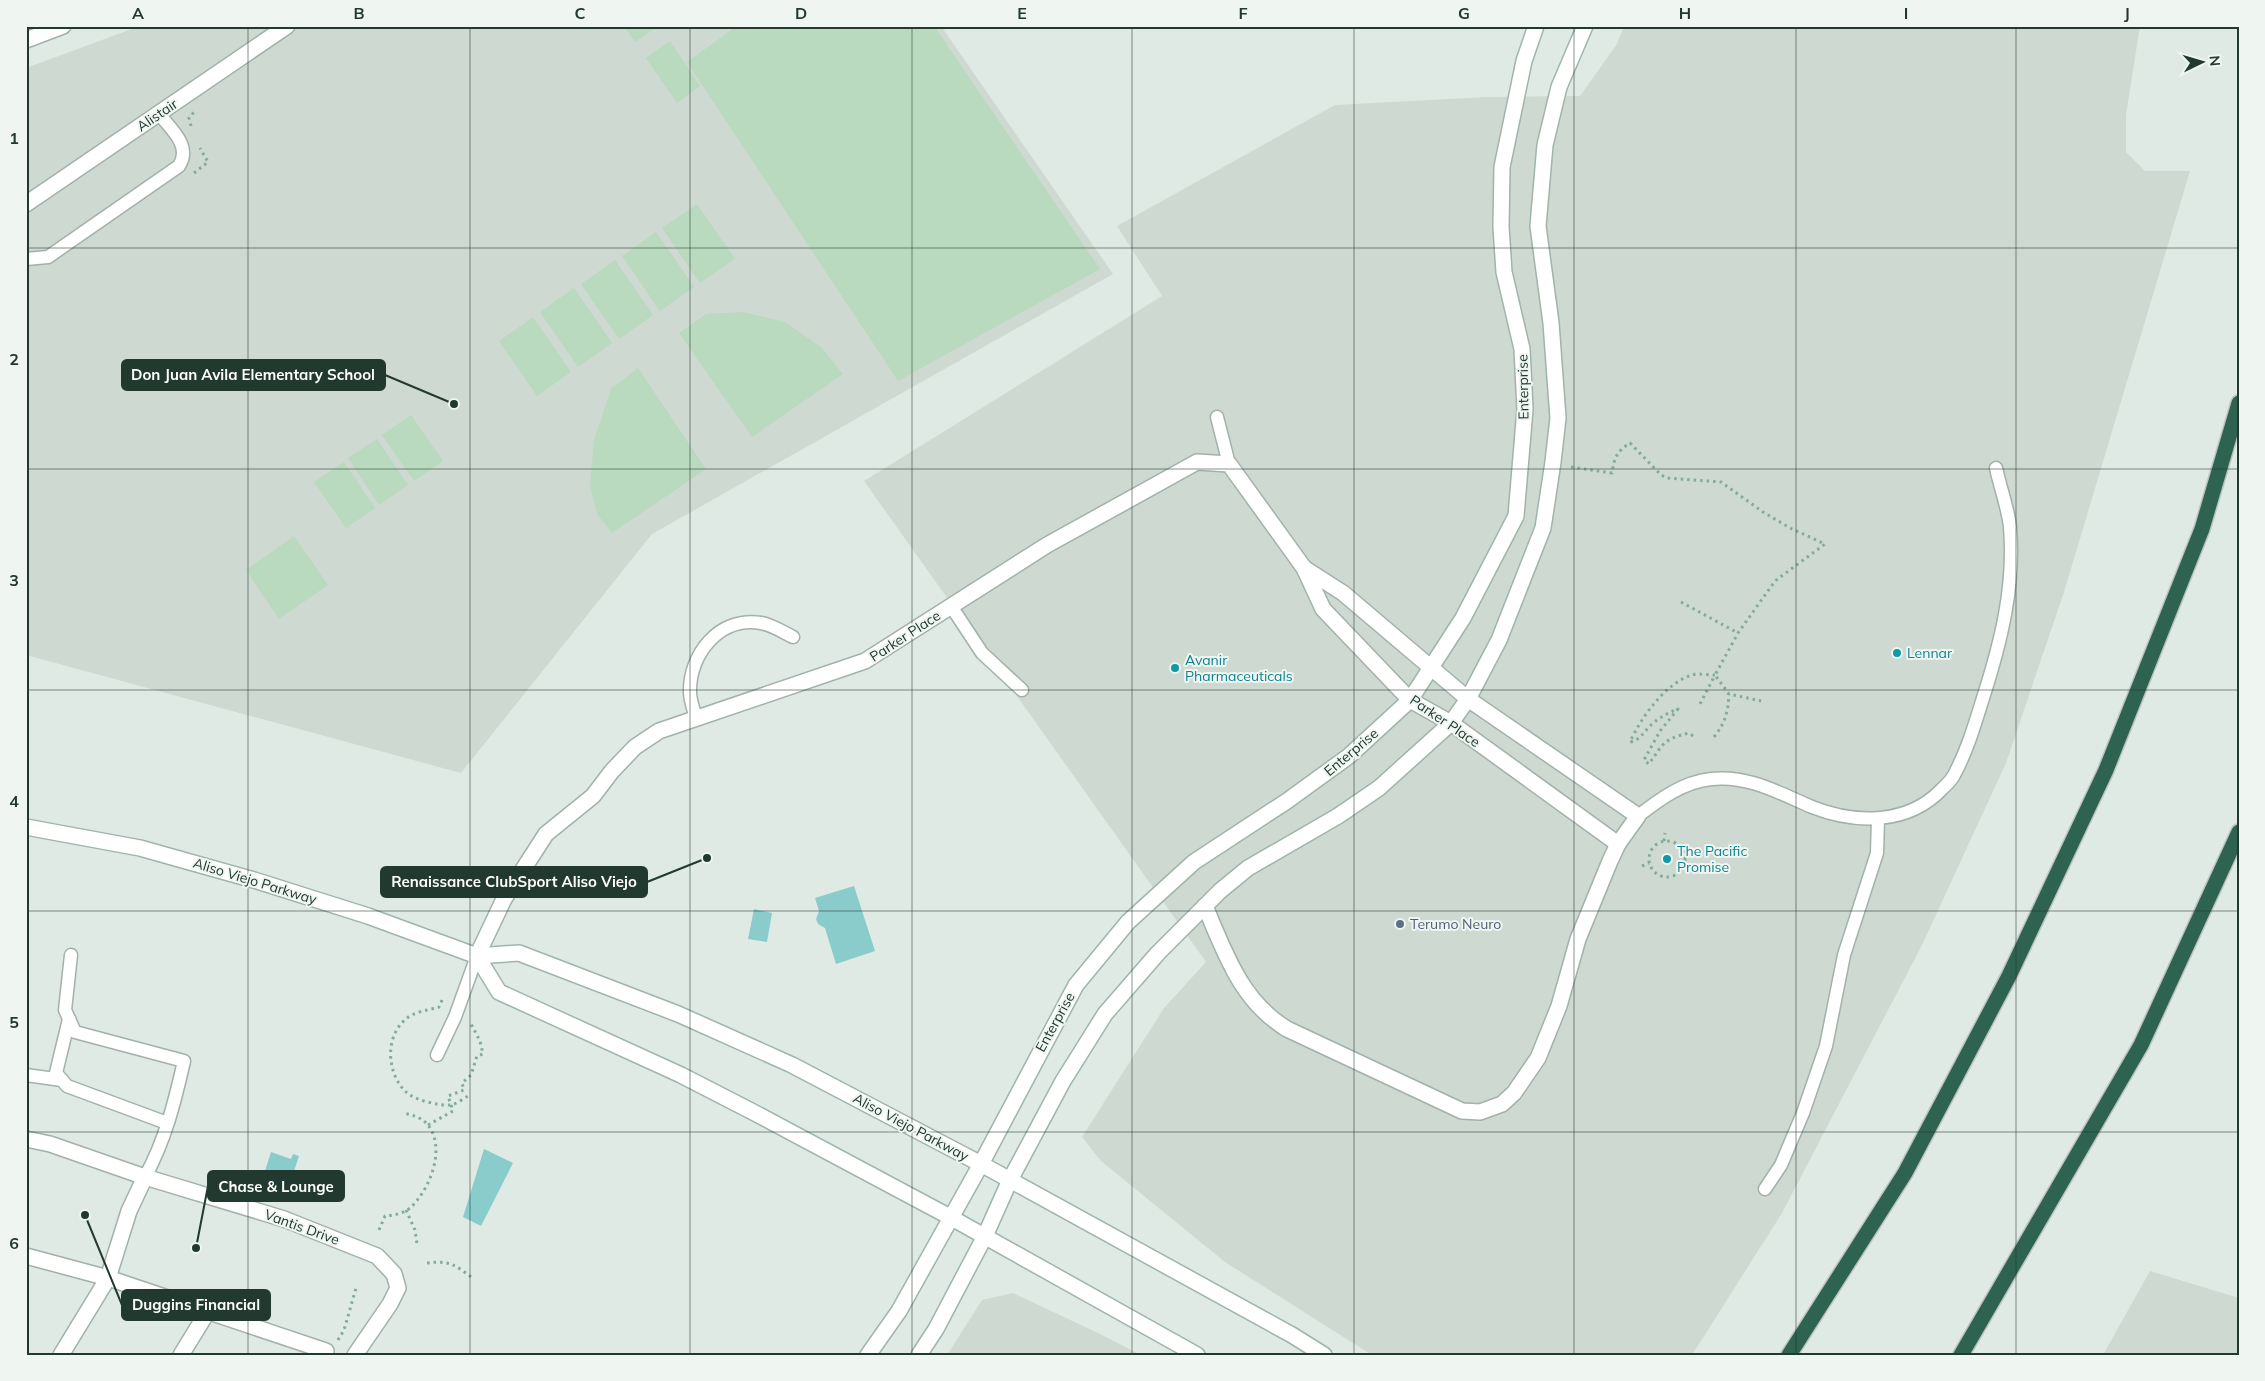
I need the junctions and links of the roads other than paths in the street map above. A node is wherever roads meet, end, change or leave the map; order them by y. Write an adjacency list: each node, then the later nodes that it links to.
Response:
1 (63, 26): 5 (main road)
2 (1536, 26): 16 (main road, Enterprise)
3 (1586, 26): 18 (main road)
4 (281, 28): 6 (main road, Alistair)
5 (26, 40)
6 (159, 114): 7 (main road, Alistair); 8 (lane)
7 (26, 204)
8 (26, 259)
9 (2239, 403): 53 (highway)
10 (1217, 417): 11 (lane)
11 (1229, 464): 13 (main road, Parker Place); 14 (main road, Parker Place)
12 (1996, 468): 23 (lane)
13 (1304, 568): 16 (main road, Parker Place); 19 (main road, Parker Place)
14 (951, 606): 17 (lane); 20 (main road, Parker Place)
15 (793, 637): 20 (lane)
16 (1430, 668): 18 (main road, Parker Place); 19 (main road, Enterprise)
17 (1022, 690)
18 (1468, 699): 21 (main road); 22 (main road, Parker Place)
19 (1410, 700): 21 (main road, Parker Place); 36 (main road, Enterprise)
20 (696, 719): 29 (main road, Parker Place)
21 (1451, 724): 26 (main road, Parker Place); 27 (main road)
22 (1638, 816): 23 (lane); 26 (main road)
23 (1878, 819): 39 (lane)
24 (26, 827): 29 (main road, Aliso Viejo Parkway)
25 (2239, 832): 54 (highway)
26 (1618, 844): 27 (main road)
27 (1205, 906): 38 (main road)
28 (71, 955): 30 (lane)
29 (477, 956): 31 (lane); 36 (main road, Aliso Viejo Parkway); 40 (main road)
30 (69, 1019): 33 (lane); 34 (lane)
31 (437, 1056)
32 (26, 1075): 33 (lane)
33 (62, 1080): 34 (lane)
34 (167, 1123): 37 (lane)
35 (26, 1139): 37 (main road, Vantis Drive)
36 (981, 1164): 38 (main road, Aliso Viejo Parkway); 40 (main road, Enterprise)
37 (145, 1177): 43 (main road); 48 (main road, Vantis Drive)
38 (1010, 1180): 41 (main road); 52 (main road, Aliso Viejo Parkway)
39 (1764, 1188)
40 (950, 1216): 41 (main road); 49 (main road, Enterprise)
41 (985, 1236): 50 (main road); 51 (main road)
42 (26, 1256): 43 (main road)
43 (108, 1278): 44 (main road); 46 (main road)
44 (208, 1311): 45 (main road); 47 (main road)
45 (330, 1349)
46 (61, 1355)
47 (181, 1355)
48 (355, 1355)
49 (868, 1355)
50 (919, 1355)
51 (1197, 1355)
52 (1324, 1355)
53 (1789, 1355)
54 (1961, 1355)

